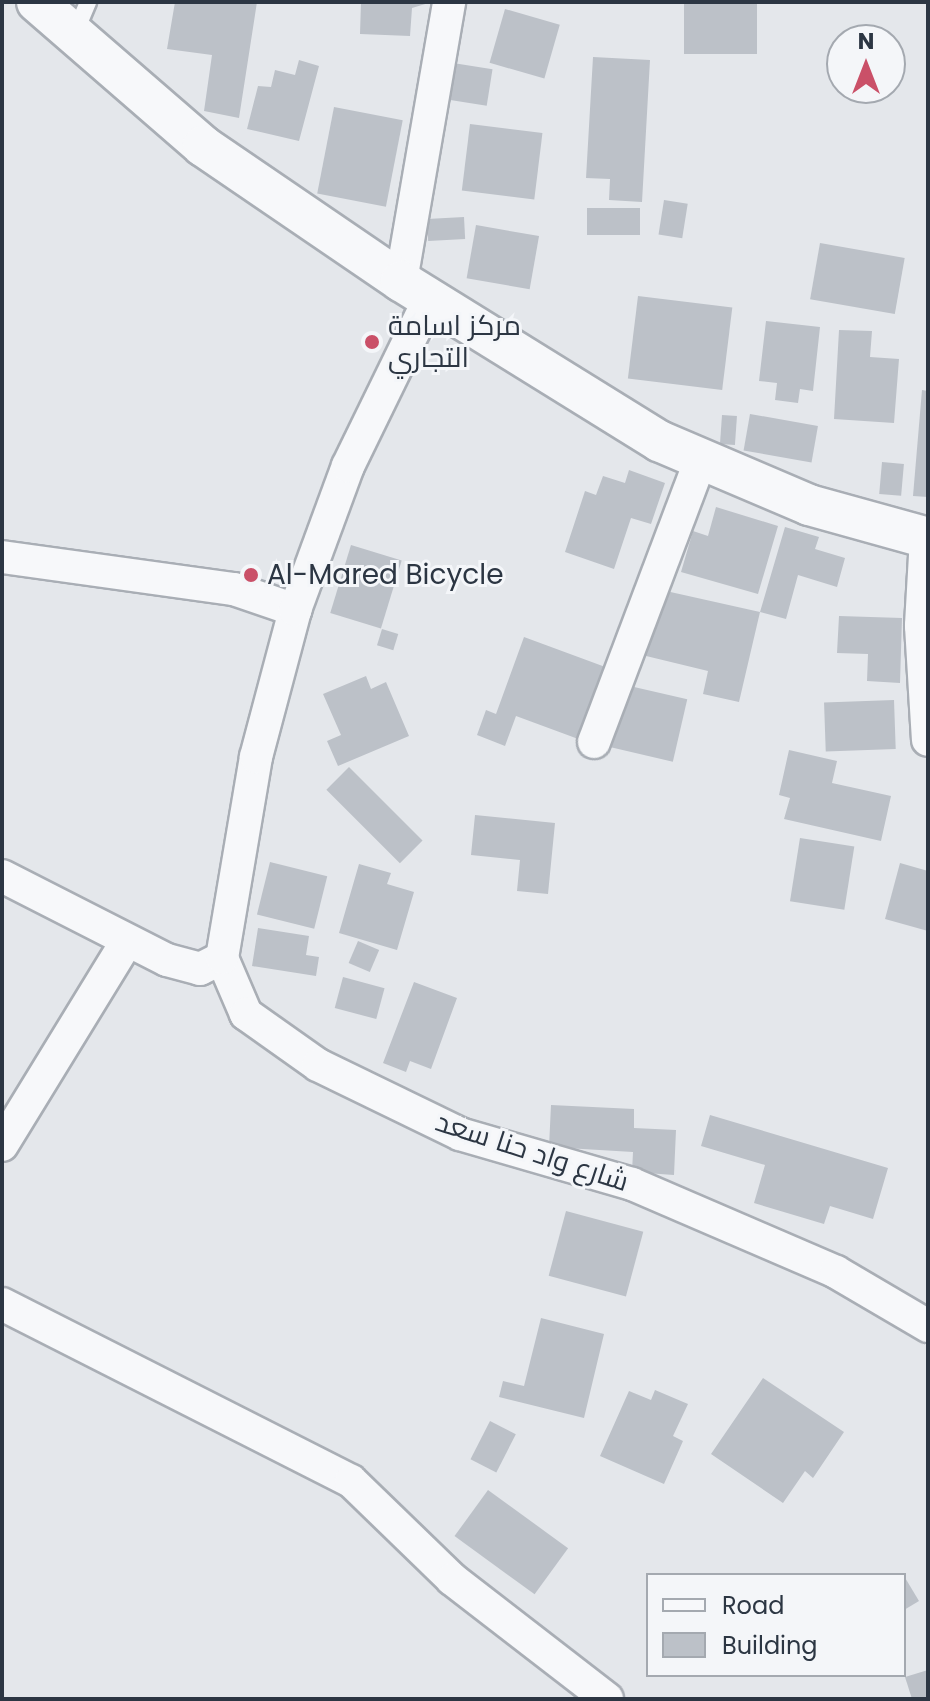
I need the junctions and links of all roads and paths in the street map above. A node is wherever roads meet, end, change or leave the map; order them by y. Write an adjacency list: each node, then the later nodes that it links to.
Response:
1 (37, 2): 3 (street)
2 (449, 2): 4 (street)
3 (81, 18): 4 (street)
4 (415, 290): 5 (street); 8 (street)
5 (700, 462): 6 (street); 10 (street)
6 (927, 538): 9 (street)
7 (2, 557): 8 (street)
8 (295, 610): 13 (street)
9 (928, 740)
10 (594, 742)
11 (2, 876): 12 (street)
12 (125, 944): 13 (street); 14 (street)
13 (222, 958): 16 (street, شارع واد حنا سعد)
14 (2, 1145)
15 (2, 1304): 17 (street)
16 (928, 1326)
17 (607, 1699)

